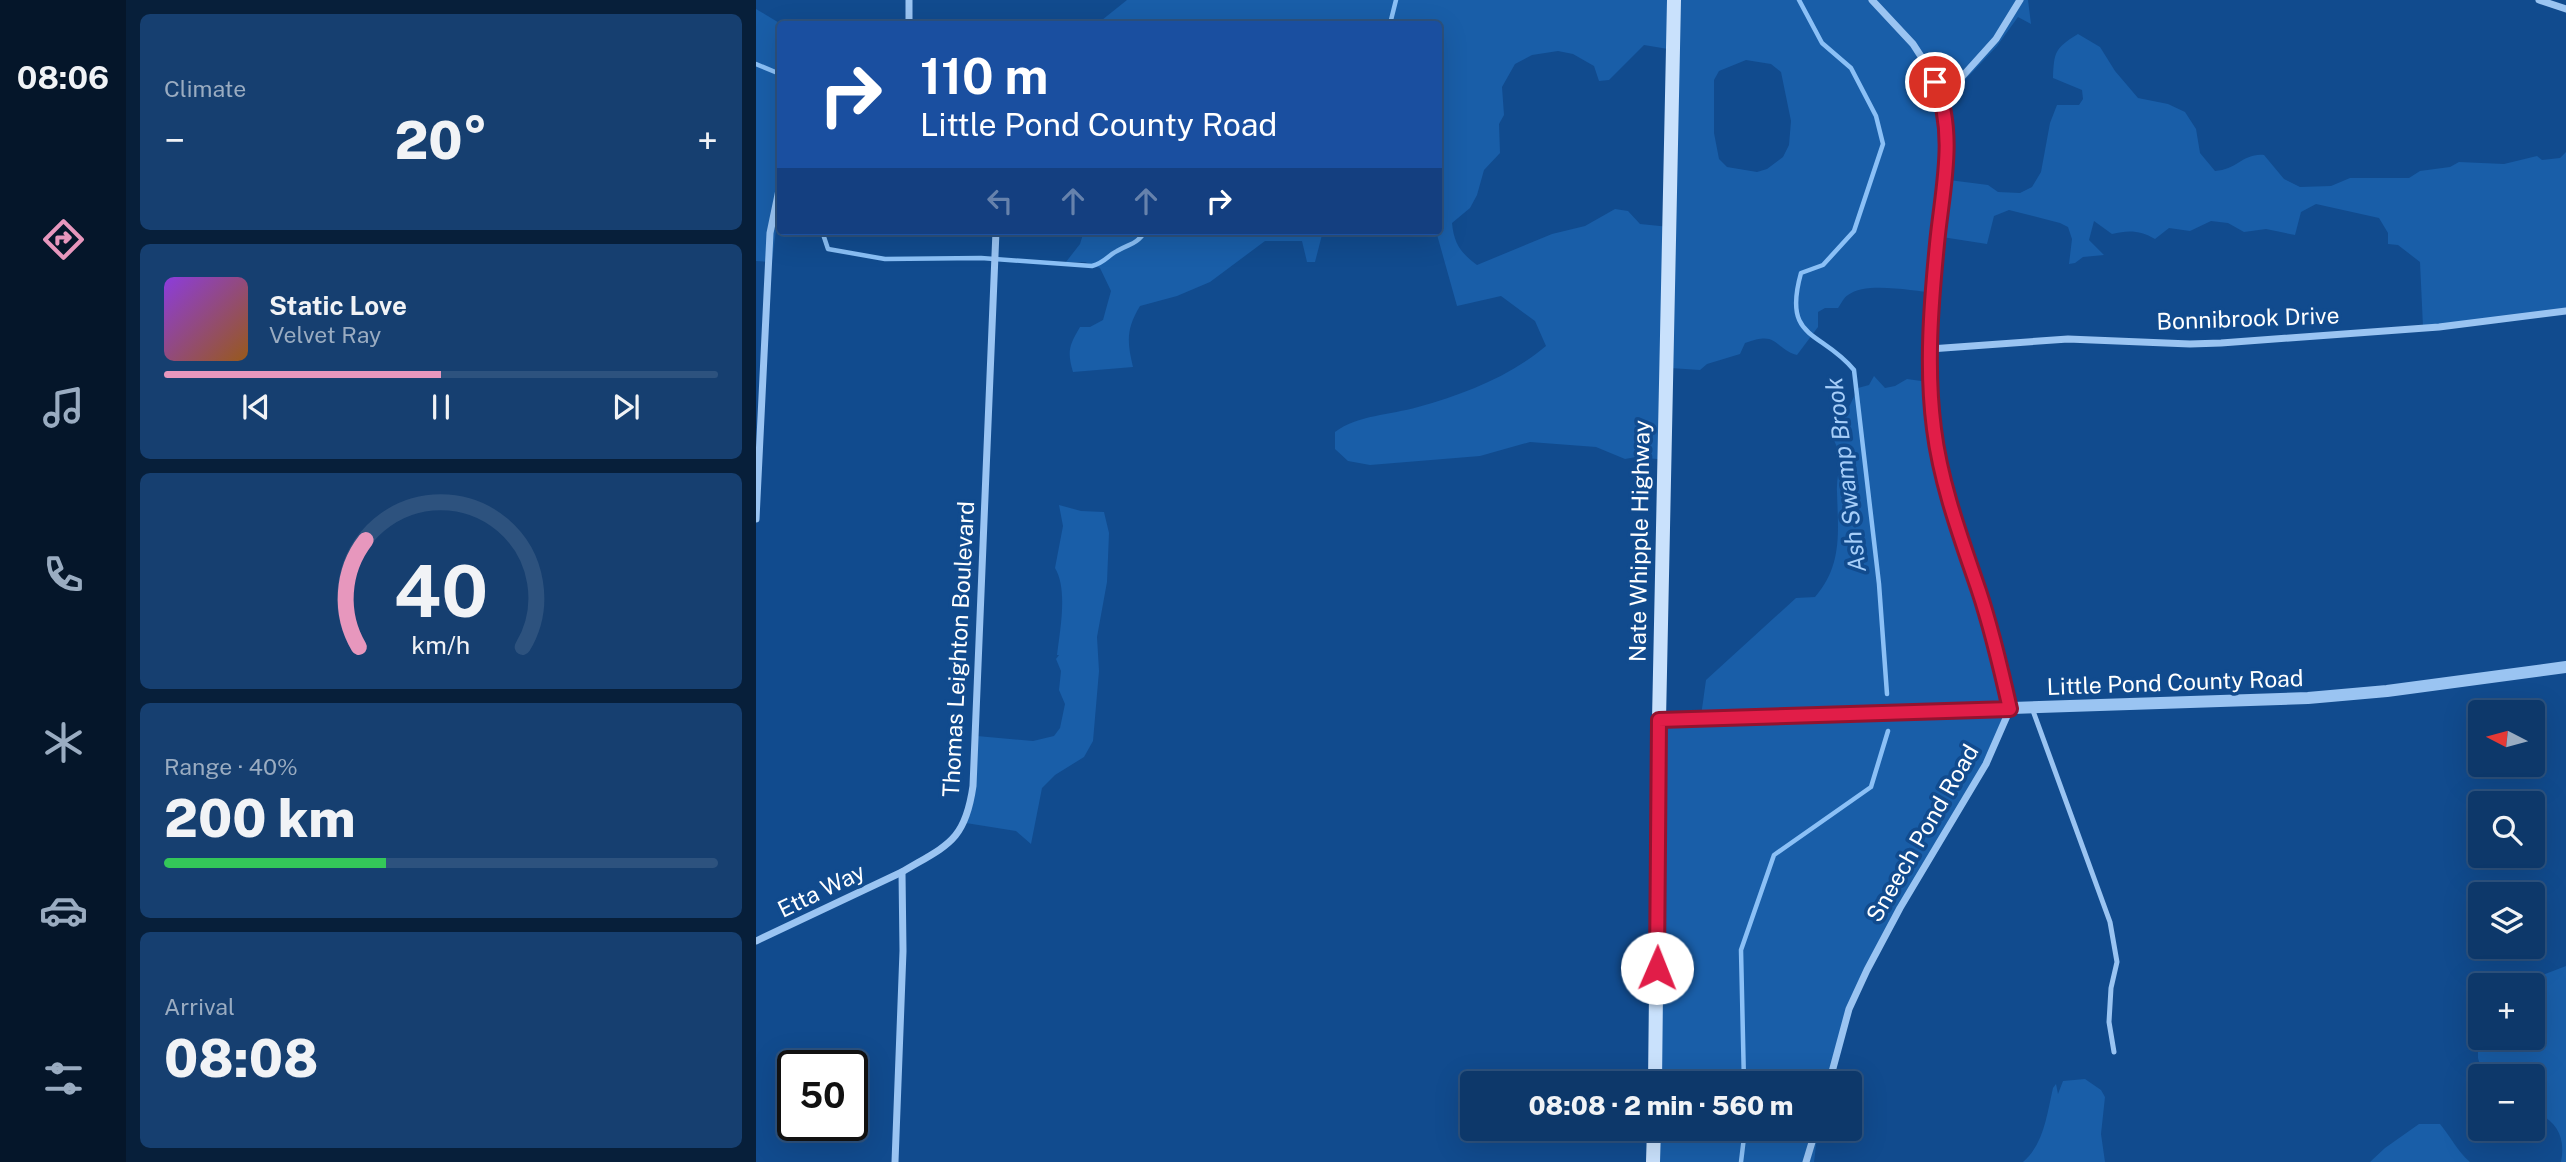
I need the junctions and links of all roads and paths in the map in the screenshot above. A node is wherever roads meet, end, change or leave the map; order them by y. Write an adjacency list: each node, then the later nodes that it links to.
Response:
1 (909, 0): 7 (street)
2 (1674, 0): 17 (main road, Nate Whipple Highway)
3 (1872, 0): 8 (street)
4 (2021, 0): 8 (street)
5 (2539, 0): 6 (street)
6 (2566, 9)
7 (909, 21)
8 (1942, 99): 12 (street)
9 (777, 199): 13 (street)
10 (996, 235): 18 (street, Thomas Leighton Boulevard)
11 (2566, 311): 12 (street, Bonnibrook Drive)
12 (1930, 349): 16 (street)
13 (756, 519)
14 (2566, 667): 15 (street, Little Pond County Road)
15 (2032, 708): 16 (street, Little Pond County Road); 20 (lane)
16 (2010, 709): 17 (street, Little Pond County Road); 22 (street, Sneech Pond Road)
17 (1659, 720): 21 (main road, Nate Whipple Highway)
18 (902, 872): 19 (street, Etta Way); 25 (street)
19 (756, 941)
20 (2114, 1052)
21 (1655, 1071)
22 (1832, 1071)
23 (1654, 1141): 26 (main road)
24 (1812, 1141): 27 (street)
25 (895, 1162)
26 (1653, 1162)
27 (1806, 1162)

